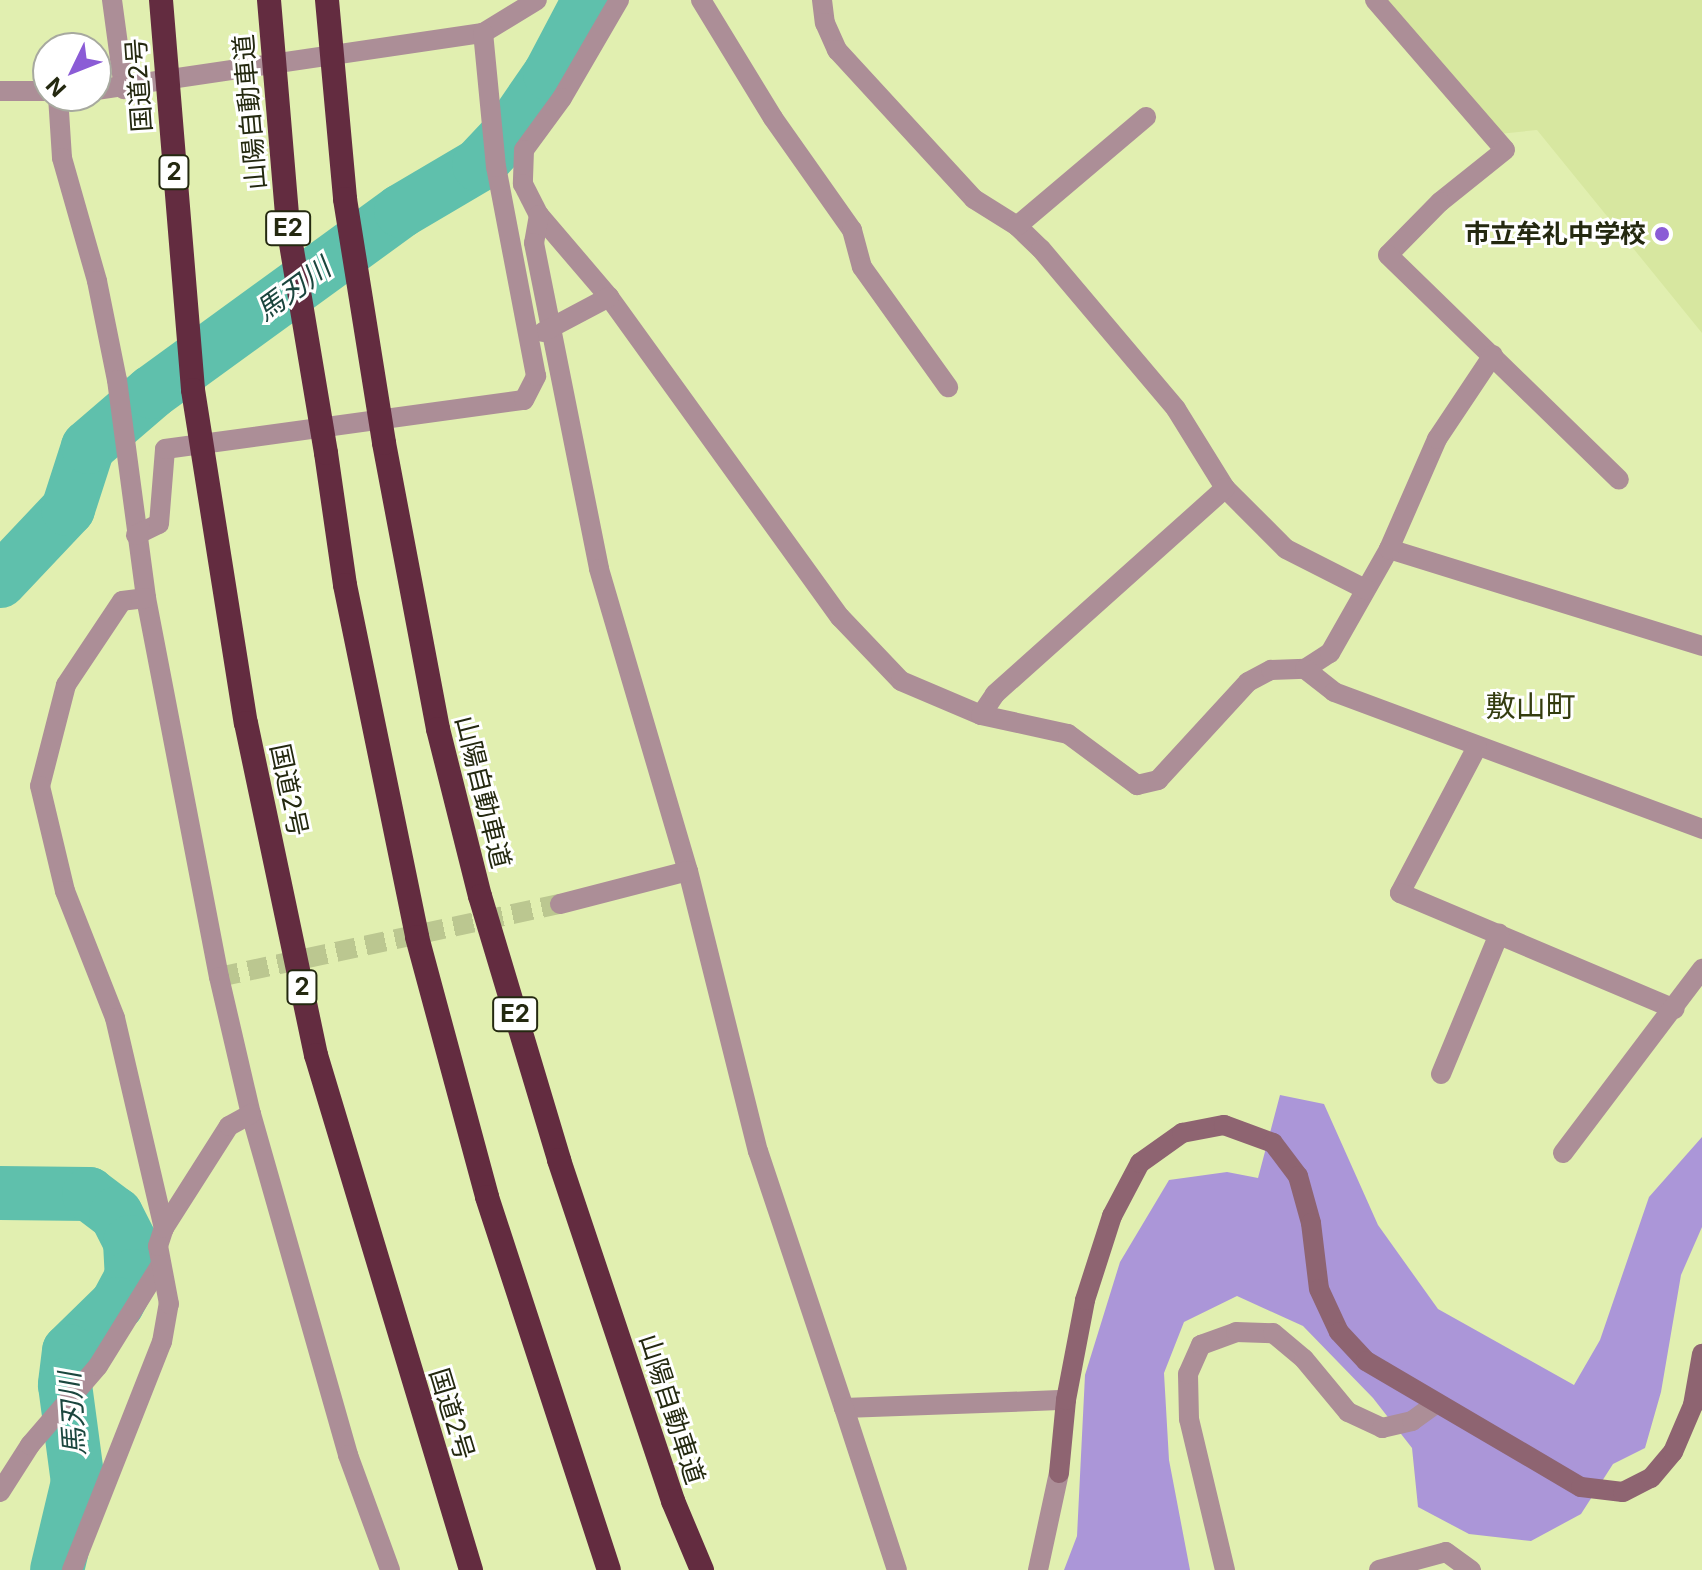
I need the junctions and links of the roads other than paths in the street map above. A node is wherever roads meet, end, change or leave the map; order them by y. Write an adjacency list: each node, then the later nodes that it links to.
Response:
1 (112, 0): 13 (street)
2 (161, 0): 11 (highway, 国道2号 / 2)
3 (269, 0): 55 (highway, 山陽自動車道 / E2, bridge)
4 (327, 0): 56 (highway, 山陽自動車道 / E2, bridge)
5 (537, 0): 10 (street)
6 (619, 0): 18 (street)
7 (701, 0): 24 (street)
8 (822, 0): 19 (street)
9 (1375, 0): 23 (street)
10 (483, 33): 11 (street); 22 (street)
11 (166, 82): 13 (street); 25 (highway, 国道2号 / 2)
12 (112, 89): 13 (street)
13 (124, 89)
14 (0, 91): 15 (street)
15 (32, 91)
16 (59, 112): 28 (street)
17 (1146, 117): 19 (street)
18 (539, 215): 20 (street); 21 (street)
19 (1017, 226): 27 (street)
20 (609, 297): 21 (street); 34 (street)
21 (553, 331): 22 (street); 37 (street)
22 (527, 334): 25 (street)
23 (1493, 355): 26 (street); 29 (street)
24 (948, 387)
25 (201, 443): 28 (street); 54 (highway, 国道2号 / 2)
26 (1619, 480)
27 (1225, 488): 30 (street); 34 (street)
28 (136, 535): 31 (street)
29 (1389, 549): 30 (street); 32 (street)
30 (1365, 589): 33 (street)
31 (146, 598): 43 (street); 45 (street)
32 (1702, 646)
33 (1305, 669): 34 (street); 35 (street)
34 (981, 715)
35 (1477, 747): 36 (street); 39 (street)
36 (1702, 829)
37 (688, 871): 38 (street); 50 (street)
38 (560, 904)
39 (1499, 934): 41 (street); 42 (street)
40 (1702, 969): 41 (street)
41 (1674, 1009): 44 (street)
42 (1441, 1074)
43 (251, 1114): 45 (street); 53 (street)
44 (1563, 1153)
45 (164, 1228): 46 (street)
46 (160, 1266): 51 (street); 52 (street)
47 (1702, 1354): 49 (street)
48 (1066, 1400): 49 (street); 50 (street); 58 (street)
49 (1434, 1405): 59 (street)
50 (844, 1408): 57 (street)
51 (0, 1492)
52 (72, 1570)
53 (390, 1570)
54 (471, 1570)
55 (609, 1570)
56 (702, 1570)
57 (897, 1570)
58 (1038, 1570)
59 (1225, 1570)
60 (1379, 1570): 61 (street)
61 (1471, 1570)

